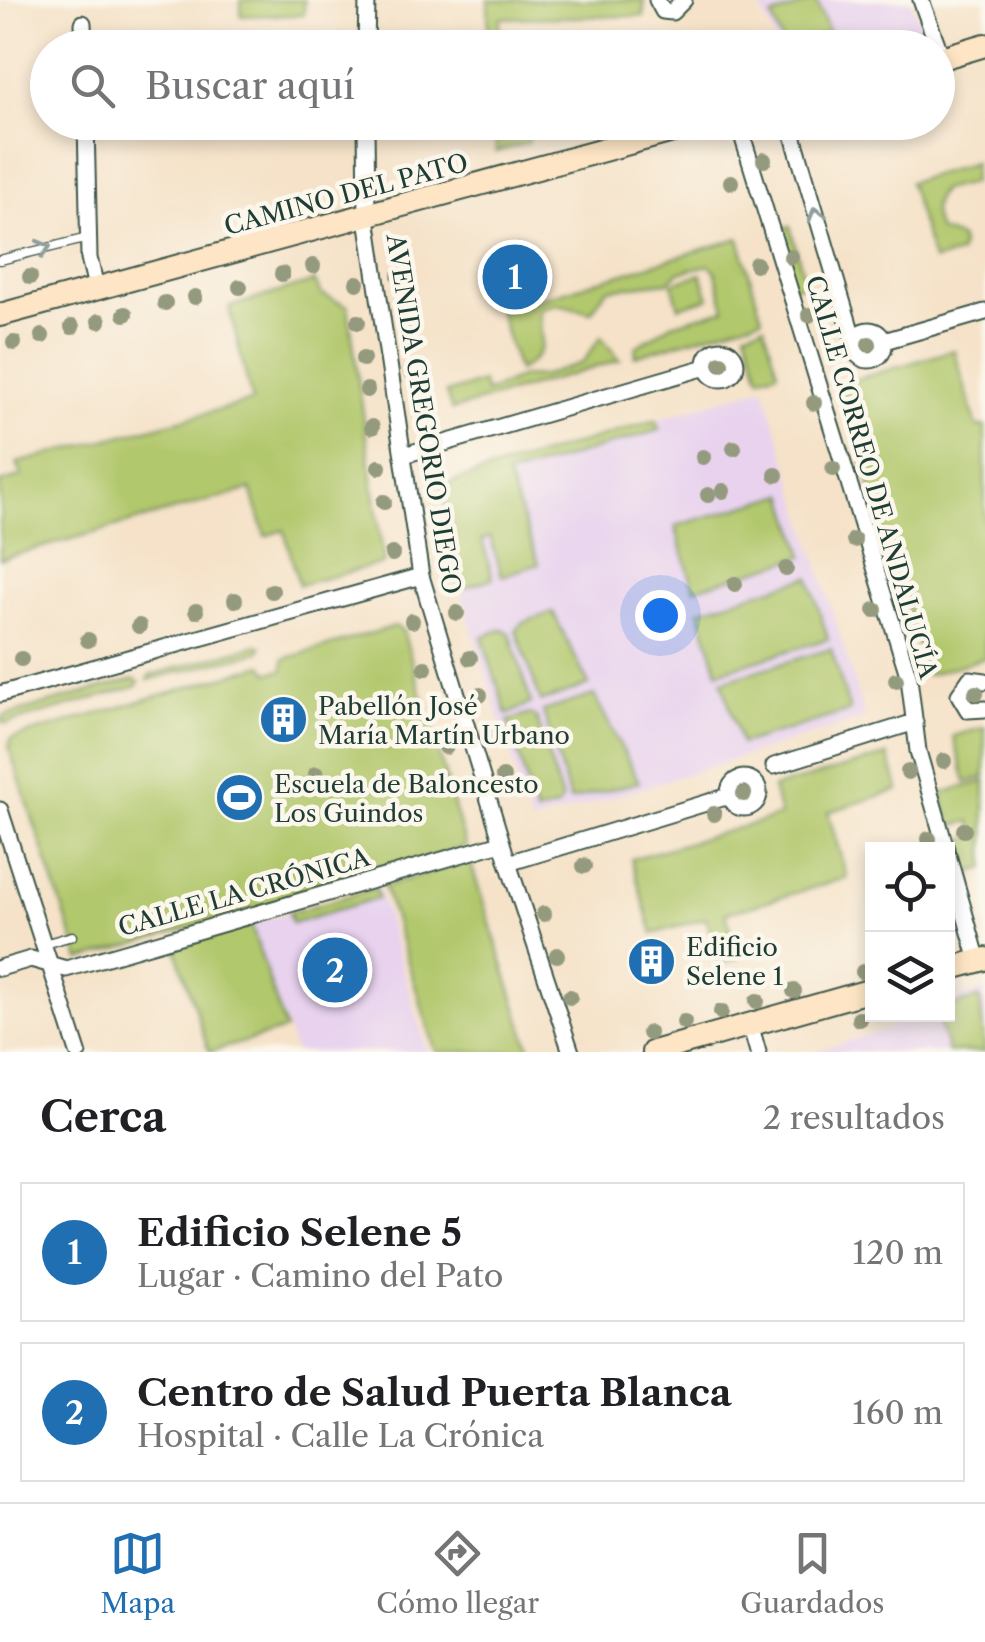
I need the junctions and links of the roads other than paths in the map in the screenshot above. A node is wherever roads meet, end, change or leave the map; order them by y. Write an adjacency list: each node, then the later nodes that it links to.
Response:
1 (366, 0): 7 (street)
2 (657, 0): 3 (street)
3 (684, 0)
4 (921, 0): 8 (street)
5 (83, 23): 6 (street)
6 (83, 30)
7 (366, 30)
8 (931, 30)
9 (985, 45): 10 (street)
10 (955, 54)
11 (86, 140): 17 (street)
12 (366, 140): 16 (street, AVENIDA GREGORIO DIEGO)
13 (642, 140): 16 (street, CAMINO DEL PATO)
14 (744, 140): 30 (street, CALLE CORREO DE ANDALUCÍA)
15 (793, 140): 22 (street, CALLE CORREO DE ANDALUCÍA, one-way to 15)
16 (367, 218): 19 (street, CAMINO DEL PATO); 25 (street, AVENIDA GREGORIO DIEGO)
17 (88, 238): 18 (lane, one-way to 17); 19 (street)
18 (0, 260)
19 (97, 291): 21 (street, CAMINO DEL PATO)
20 (985, 312): 23 (street)
21 (0, 315)
22 (854, 341): 23 (street); 23 (street)
23 (884, 341)
24 (706, 368): 25 (street)
25 (404, 456): 26 (street, AVENIDA GREGORIO DIEGO)
26 (422, 576): 28 (street); 35 (street, AVENIDA GREGORIO DIEGO)
27 (985, 680): 29 (street)
28 (0, 694)
29 (985, 709)
30 (915, 722): 31 (street); 34 (street, CALLE CORREO DE ANDALUCÍA)
31 (774, 766)
32 (729, 796): 36 (street)
33 (0, 810): 39 (street)
34 (944, 842)
35 (502, 843): 36 (street, AVENIDA GREGORIO DIEGO); 41 (street, CALLE LA CRÓNICA)
36 (508, 863): 47 (street, AVENIDA GREGORIO DIEGO)
37 (955, 877): 40 (street, CALLE CORREO DE ANDALUCÍA)
38 (72, 936): 39 (lane)
39 (44, 944): 41 (street)
40 (982, 960): 42 (street)
41 (50, 965): 43 (street, CALLE LA CRÓNICA); 46 (street)
42 (955, 967)
43 (0, 968)
44 (865, 992): 45 (street)
45 (750, 1024): 48 (street); 49 (street)
46 (78, 1052)
47 (572, 1052)
48 (653, 1052)
49 (758, 1052)

